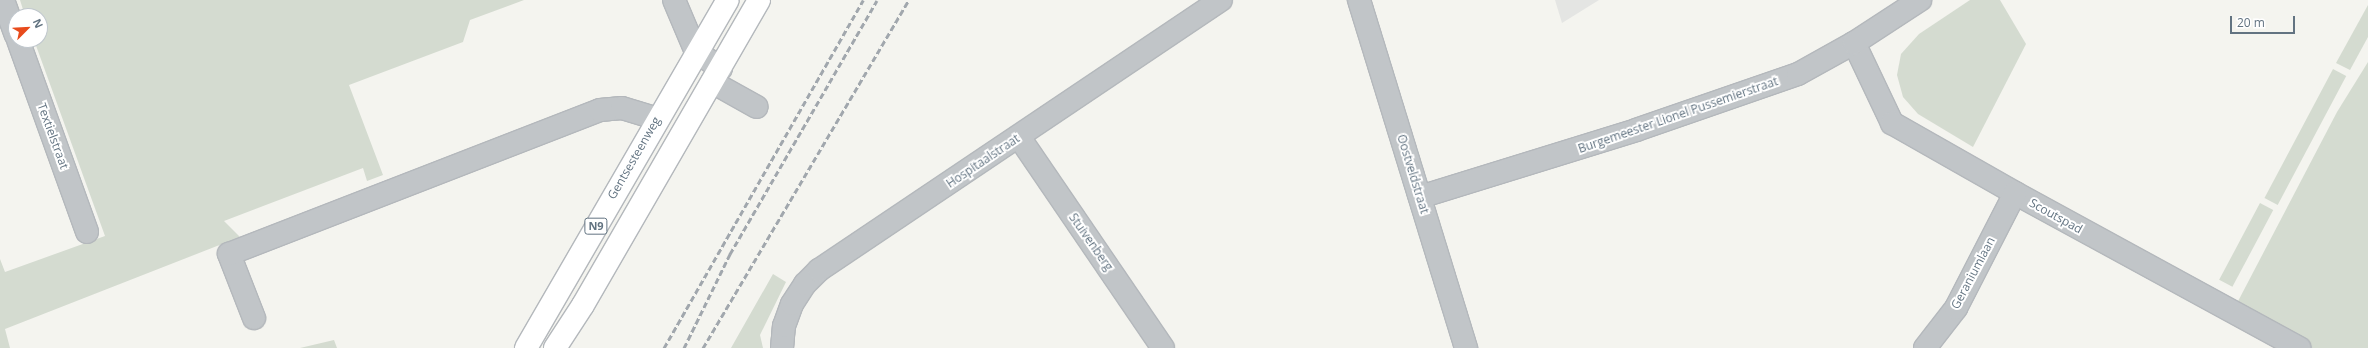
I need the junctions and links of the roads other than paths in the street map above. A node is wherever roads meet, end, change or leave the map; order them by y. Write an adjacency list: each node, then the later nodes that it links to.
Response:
1 (3, 0): 8 (street)
2 (674, 0): 11 (street)
3 (728, 0): 11 (main road, N9)
4 (759, 0): 12 (main road, N9)
5 (1221, 0): 15 (street, Hospitaalstraat)
6 (1359, 0): 17 (street, Oostveldstraat)
7 (1920, 0): 9 (street, Burgemeester Lionel Pussemierstraat)
8 (8, 13)
9 (1854, 43): 16 (street, Scoutspad); 17 (street, Burgemeester Lionel Pussemierstraat)
10 (21, 48): 18 (street, Textielstraat)
11 (696, 52): 12 (street); 14 (main road, Gentsesteenweg / N9)
12 (716, 75): 13 (street); 21 (main road, N9)
13 (757, 107)
14 (657, 119): 19 (street); 20 (main road, Gentsesteenweg / N9)
15 (1018, 137): 22 (street, Hospitaalstraat); 23 (street, Stuivenberg)
16 (2015, 193): 25 (street, Geraniumlaan); 26 (street, Scoutspad)
17 (1420, 197): 24 (street, Oostveldstraat)
18 (87, 232)
19 (254, 318)
20 (526, 348)
21 (555, 348)
22 (782, 348)
23 (1163, 348)
24 (1466, 348)
25 (1925, 348)
26 (2299, 348)

